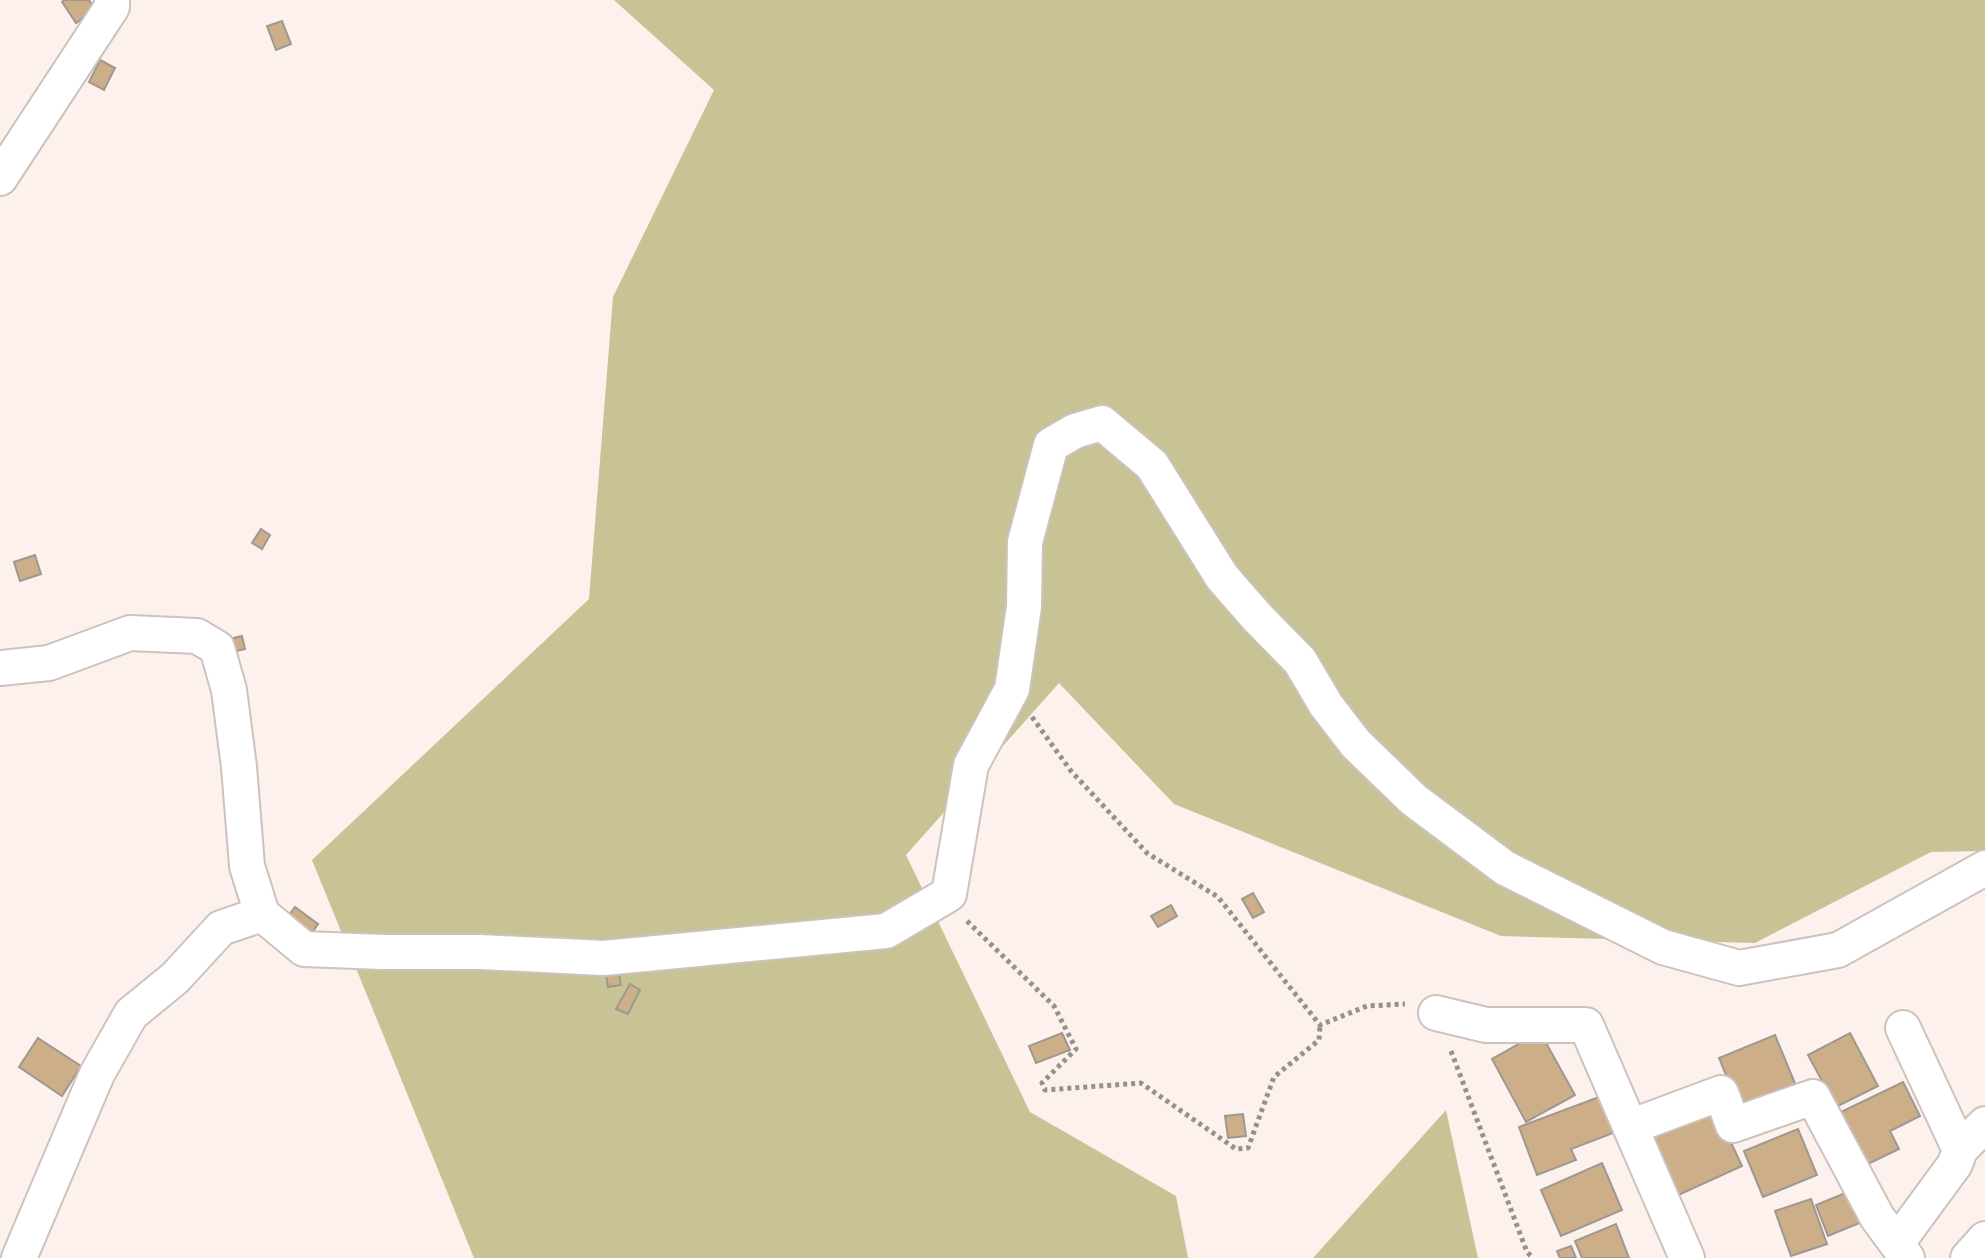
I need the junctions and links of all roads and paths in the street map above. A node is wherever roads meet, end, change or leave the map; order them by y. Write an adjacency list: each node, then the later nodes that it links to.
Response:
1 (112, 0): 2 (street)
2 (0, 178)
3 (0, 668): 7 (street)
4 (1012, 689): 5 (street); 6 (street); 9 (path)
5 (1985, 868)
6 (943, 898): 7 (street); 9 (path)
7 (262, 914): 16 (street)
8 (1436, 1013): 9 (path); 12 (street); 17 (path)
9 (1320, 1025)
10 (1903, 1028): 13 (street)
11 (1985, 1124): 13 (street)
12 (1630, 1127): 15 (street); 18 (street)
13 (1960, 1150): 15 (street)
14 (1985, 1239): 19 (street)
15 (1902, 1251)
16 (19, 1258)
17 (1533, 1258)
18 (1687, 1258)
19 (1968, 1258)

